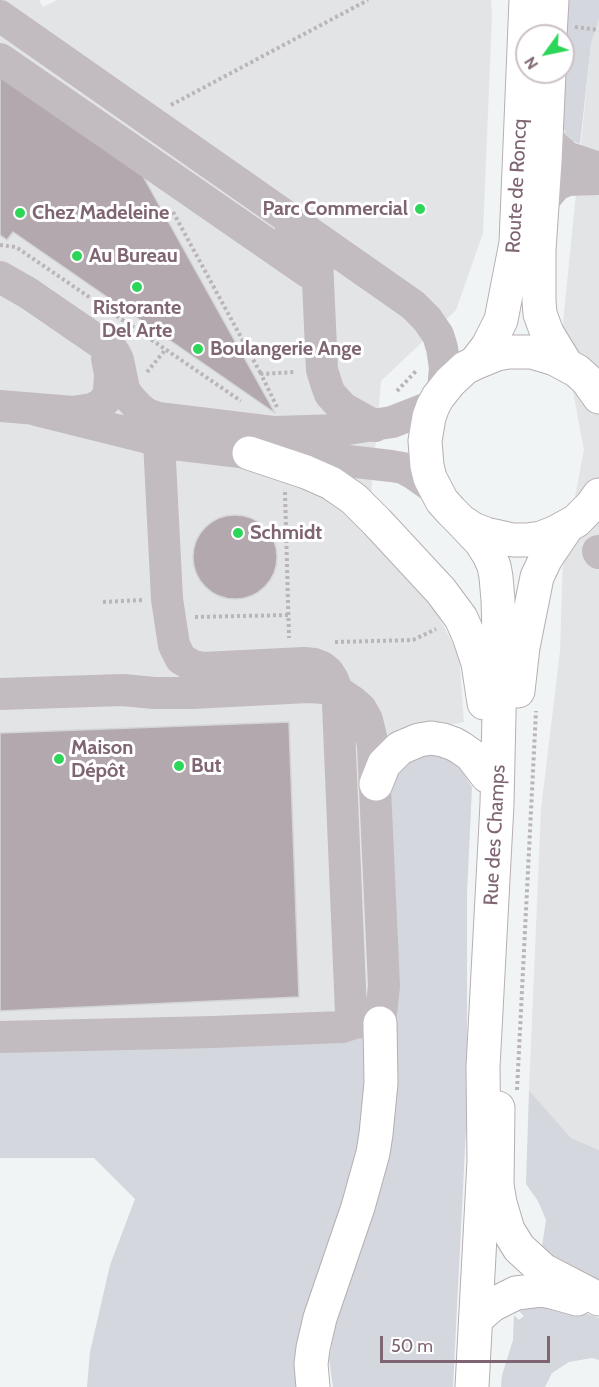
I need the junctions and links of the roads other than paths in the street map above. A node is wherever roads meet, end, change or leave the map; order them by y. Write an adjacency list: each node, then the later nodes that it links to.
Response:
1 (526, 0): 15 (main road, Route de Roncq)
2 (552, 0): 4 (main road)
3 (0, 16): 18 (street)
4 (551, 24)
5 (0, 32): 13 (street)
6 (0, 59): 13 (street)
7 (548, 84): 8 (main road, Route de Roncq)
8 (546, 134): 9 (street); 11 (main road, Route de Roncq)
9 (599, 167)
10 (599, 178): 11 (street)
11 (542, 202): 16 (main road, Route de Roncq)
12 (0, 277): 14 (street)
13 (319, 279): 21 (street)
14 (99, 341): 20 (street); 21 (street)
15 (475, 363): 16 (main road); 18 (main road)
16 (566, 364): 17 (main road)
17 (599, 397)
18 (438, 398): 21 (street); 24 (main road, Rue des Champs)
19 (0, 406): 20 (street)
20 (36, 410): 22 (street)
21 (375, 426)
22 (159, 441): 23 (street); 28 (street)
23 (249, 453): 24 (street); 32 (main road)
24 (435, 489): 26 (main road, Rue des Champs)
25 (597, 501): 27 (main road)
26 (461, 521): 27 (main road); 34 (main road, Rue des Champs)
27 (567, 527): 37 (main road, Rue des Champs)
28 (167, 599): 29 (street); 30 (street)
29 (123, 690): 30 (street); 31 (street)
30 (337, 691): 33 (street); 35 (street)
31 (0, 694)
32 (487, 776): 33 (main road); 34 (main road)
33 (376, 784): 35 (street)
34 (495, 845): 38 (main road, Rue des Champs)
35 (369, 1023): 36 (street); 42 (main road)
36 (0, 1037)
37 (507, 1100): 38 (main road, Rue des Champs); 39 (main road)
38 (484, 1161): 41 (main road, Rue des Champs)
39 (599, 1299)
40 (599, 1305): 41 (main road)
41 (476, 1319): 43 (main road, Rue des Champs)
42 (313, 1387)
43 (472, 1387)

